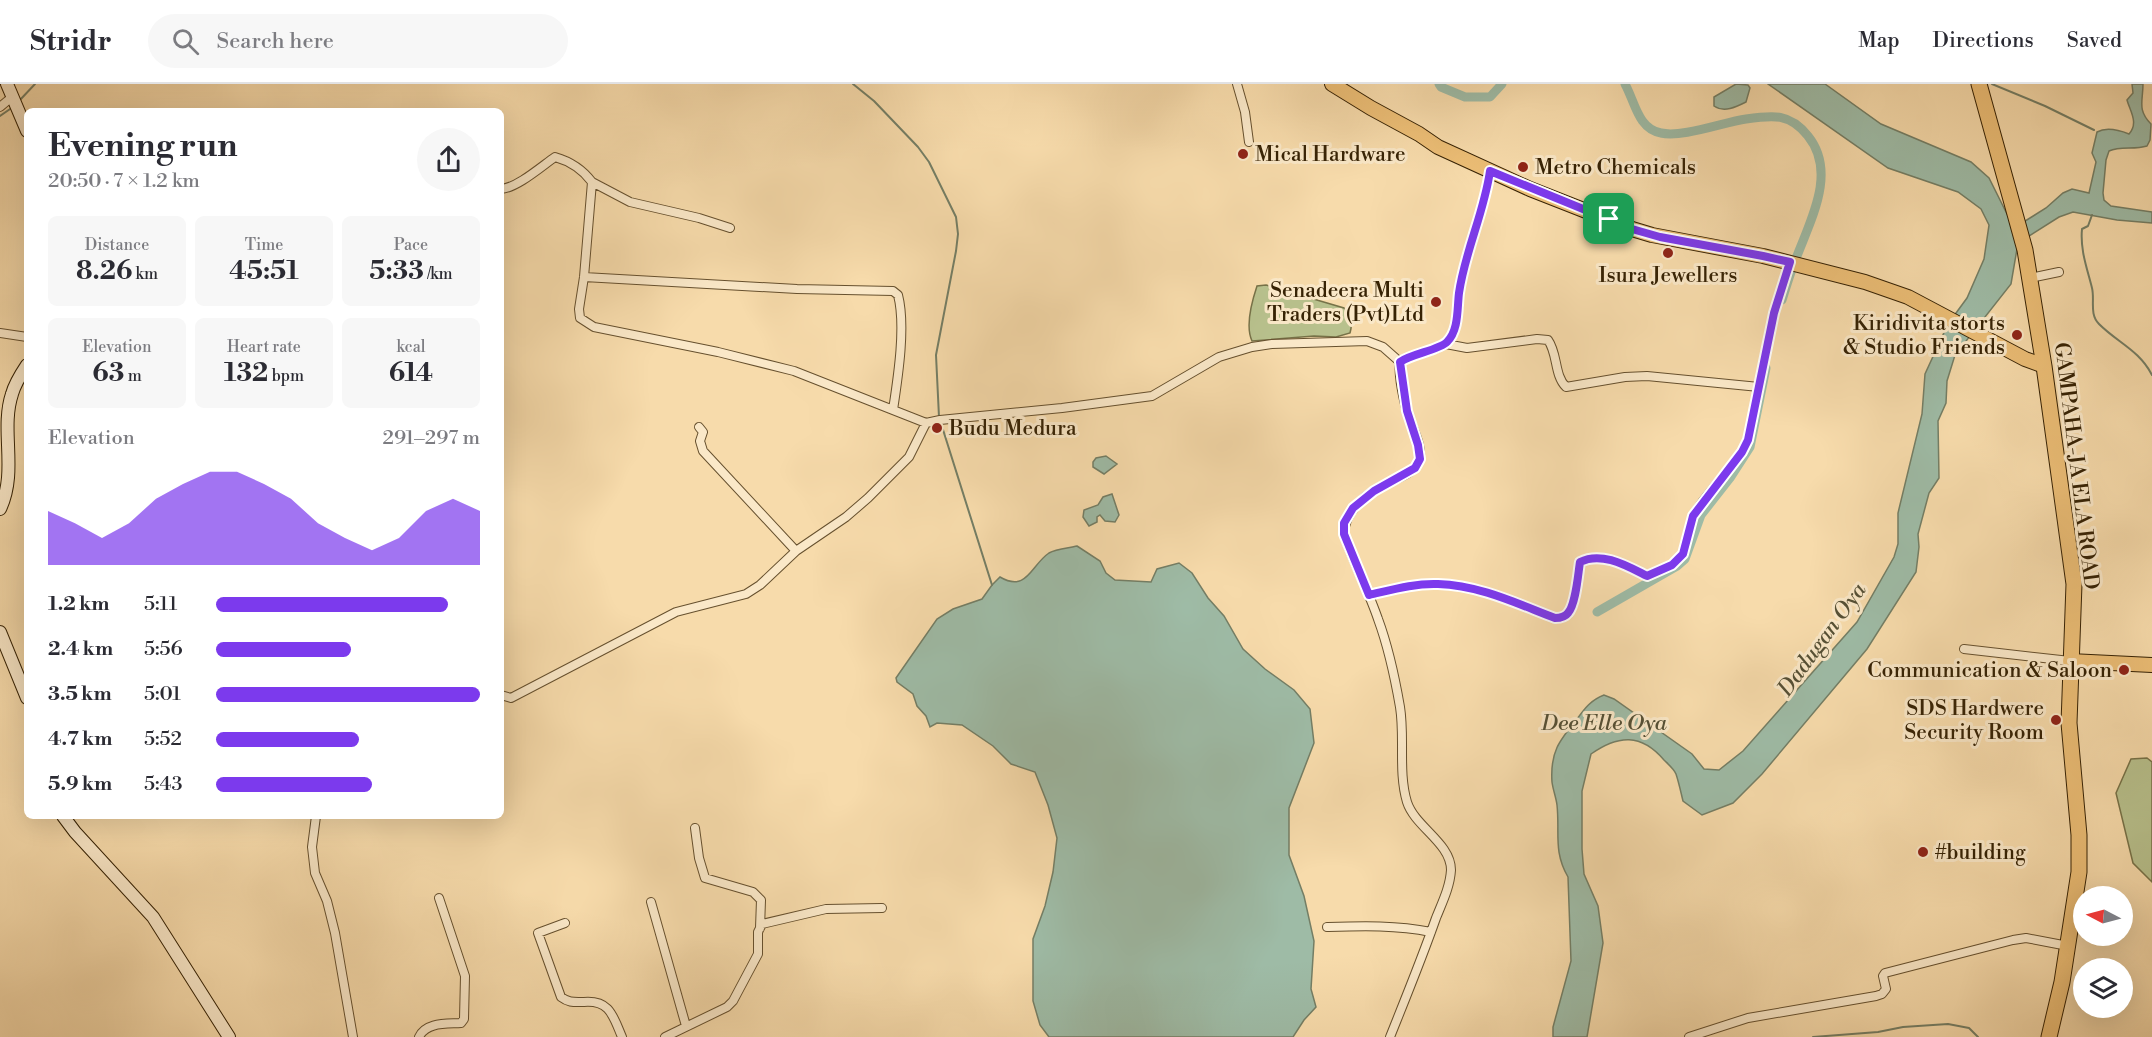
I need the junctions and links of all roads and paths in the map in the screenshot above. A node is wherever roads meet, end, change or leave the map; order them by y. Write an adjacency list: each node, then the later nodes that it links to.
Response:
1 (7, 84): 5 (street)
2 (1237, 84): 8 (street)
3 (1332, 84): 9 (main road)
4 (1980, 84): 16 (highway, GAMPAHA-JA ELA ROAD)
5 (12, 97): 6 (street); 7 (street)
6 (0, 107)
7 (24, 124)
8 (1249, 142)
9 (1490, 171): 13 (main road); 19 (street)
10 (592, 182): 11 (street); 12 (street); 15 (street)
11 (504, 189)
12 (730, 228)
13 (1790, 262): 21 (main road); 23 (street)
14 (2059, 272): 16 (street)
15 (585, 277): 24 (street); 24 (street)
16 (2030, 278): 21 (highway, GAMPAHA-JA ELA ROAD)
17 (0, 333): 18 (street)
18 (24, 337)
19 (1446, 344): 20 (street); 23 (street)
20 (1400, 362): 25 (street); 29 (street)
21 (2044, 366): 32 (highway, GAMPAHA-JA ELA ROAD)
22 (24, 370): 27 (street)
23 (1759, 387): 29 (street)
24 (893, 410): 25 (street)
25 (926, 423): 28 (street)
26 (699, 427): 28 (street)
27 (0, 509)
28 (796, 551): 35 (street)
29 (1369, 595): 45 (street)
30 (0, 632): 34 (street)
31 (1964, 649): 32 (street)
32 (2070, 661): 33 (main road); 46 (highway, GAMPAHA-JA ELA ROAD)
33 (2152, 665)
34 (24, 691)
35 (504, 696)
36 (65, 819): 49 (street)
37 (316, 819): 50 (street)
38 (695, 828): 44 (street)
39 (439, 898): 51 (street)
40 (651, 902): 47 (street)
41 (882, 908): 44 (street)
42 (565, 923): 52 (street)
43 (1327, 927): 45 (street)
44 (760, 929): 47 (street)
45 (1431, 932): 54 (street)
46 (2068, 946): 48 (highway, GAMPAHA-JA ELA ROAD); 55 (street)
47 (686, 1026): 53 (street)
48 (2052, 1036)
49 (229, 1037)
50 (353, 1037)
51 (419, 1037)
52 (622, 1037)
53 (665, 1037)
54 (1390, 1037)
55 (1689, 1037)

